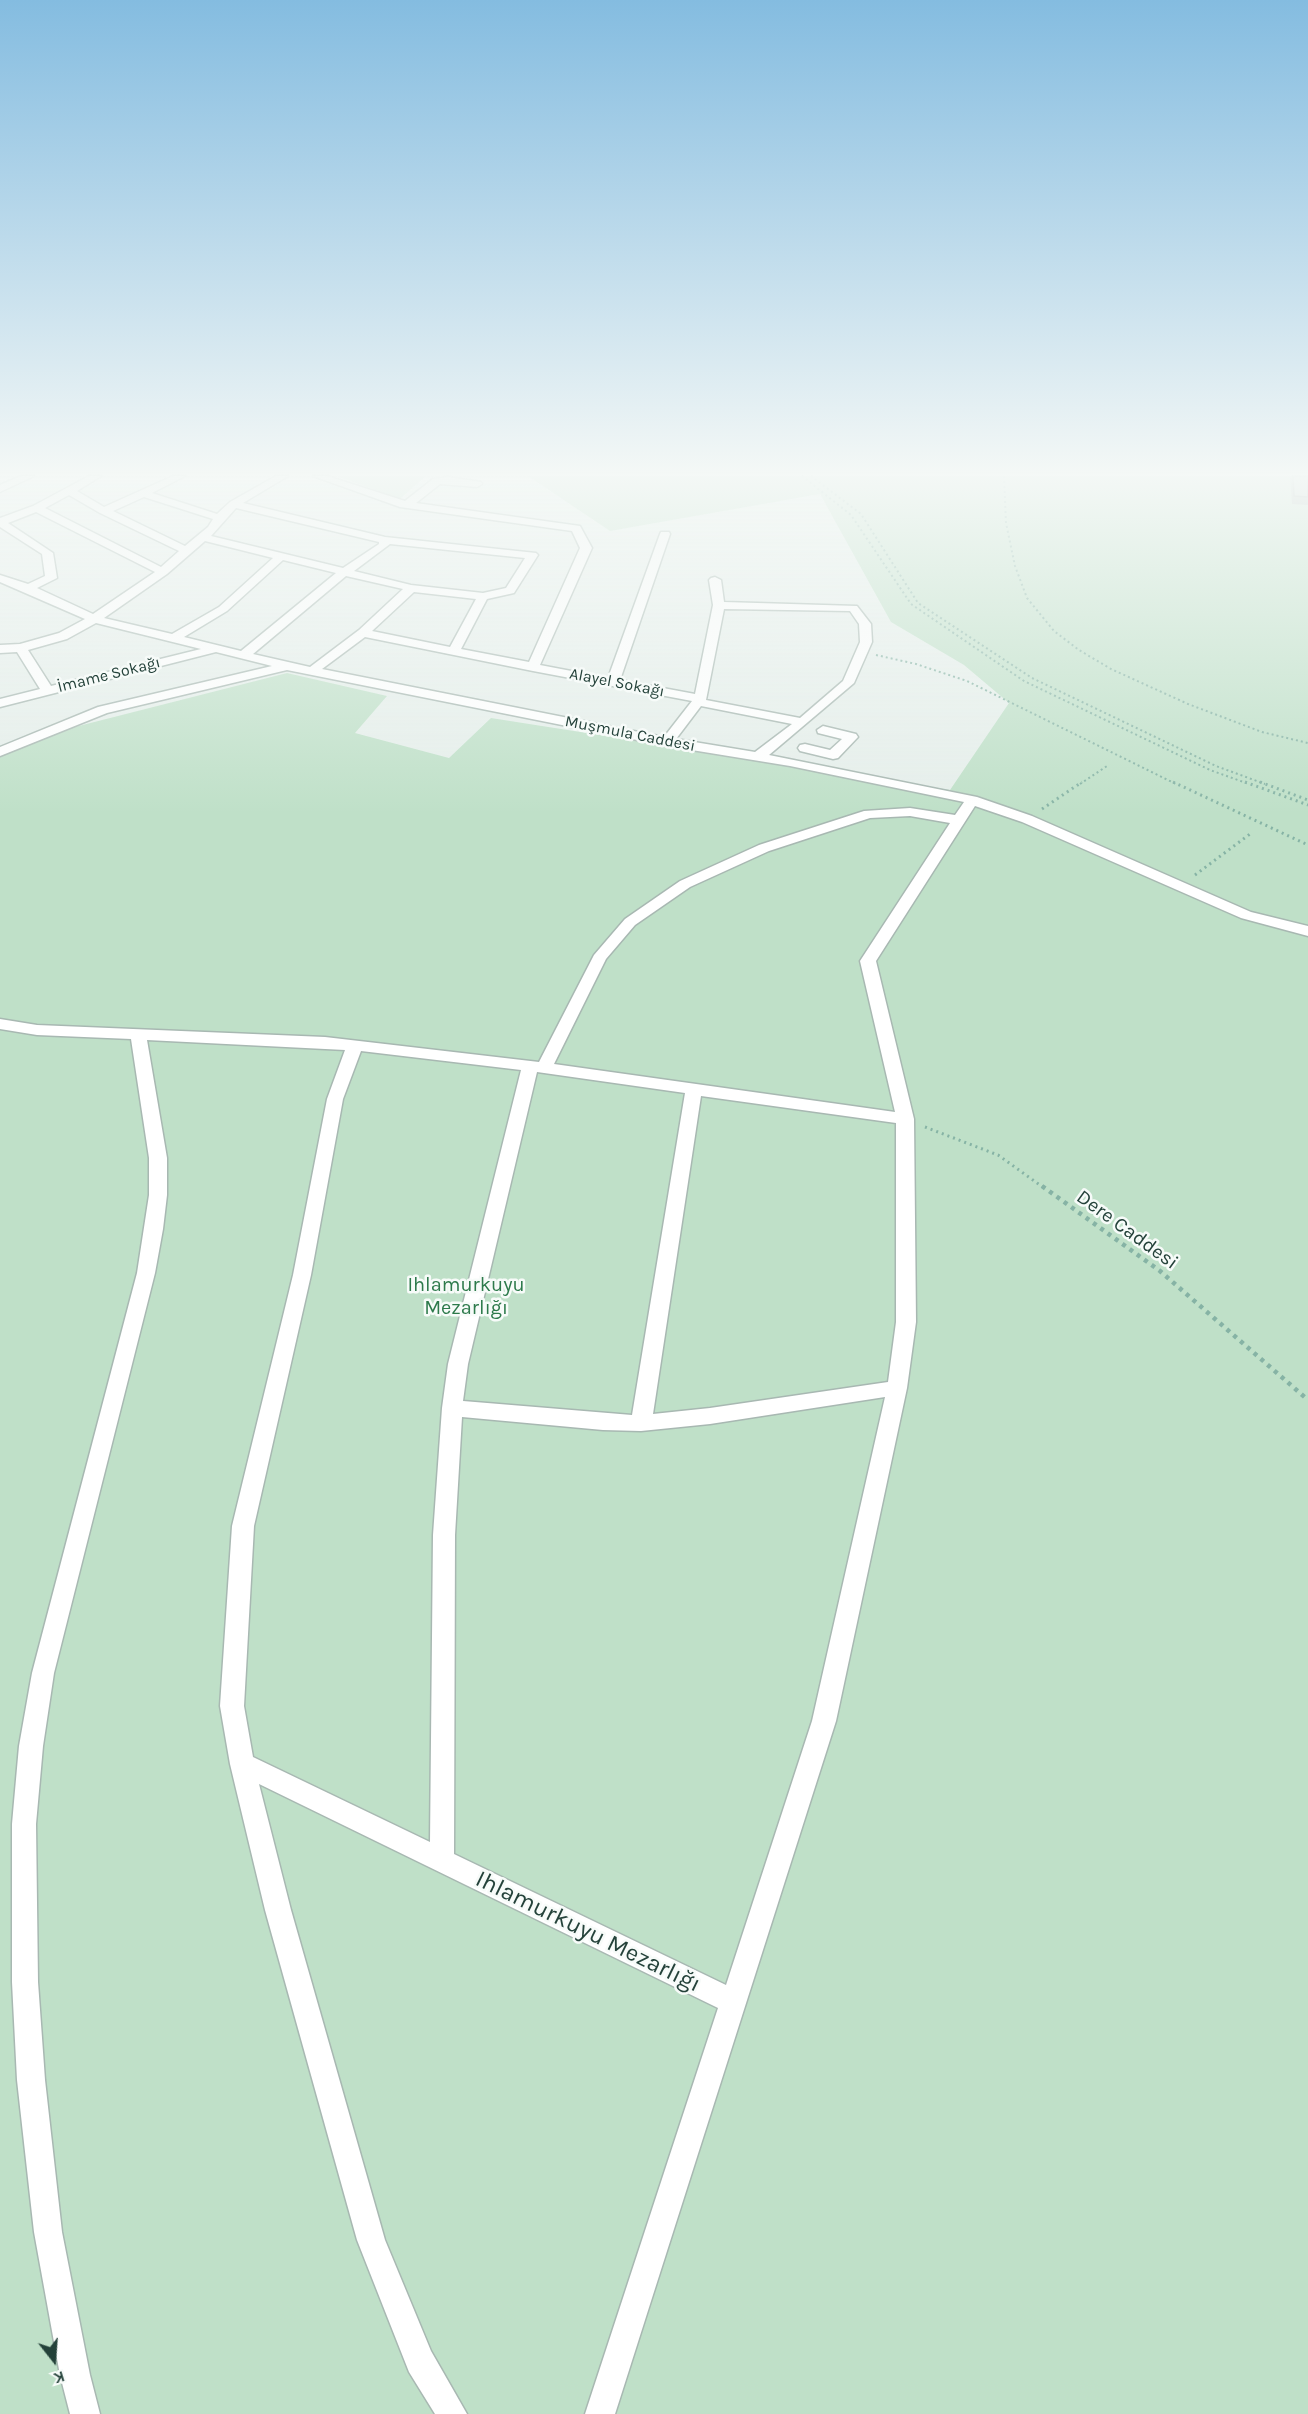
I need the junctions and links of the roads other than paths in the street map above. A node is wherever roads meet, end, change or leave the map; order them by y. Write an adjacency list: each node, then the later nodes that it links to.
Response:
1 (411, 588): 14 (street)
2 (29, 589): 13 (street, Muşmula Caddesi)
3 (139, 589): 13 (street)
4 (245, 589): 15 (street)
5 (324, 589): 20 (street)
6 (417, 589): 11 (street)
7 (511, 589): 11 (street)
8 (567, 589): 22 (street)
9 (646, 589): 24 (street)
10 (716, 589): 12 (street)
11 (483, 596): 19 (street)
12 (719, 605): 26 (street); 28 (street)
13 (94, 619): 15 (street, Muşmula Caddesi); 16 (street)
14 (363, 633): 19 (street, Alayel Sokağı); 23 (street)
15 (174, 638): 17 (street, Muşmula Caddesi)
16 (21, 648): 18 (street); 25 (street)
17 (218, 648): 20 (street, Muşmula Caddesi); 25 (street, İmame Sokağı)
18 (0, 649)
19 (454, 651): 22 (street, Alayel Sokağı)
20 (244, 655): 21 (street, Muşmula Caddesi)
21 (288, 666): 23 (street, Muşmula Caddesi); 32 (street)
22 (533, 667): 24 (street, Alayel Sokağı)
23 (312, 671): 30 (street, Muşmula Caddesi)
24 (613, 682): 26 (street, Alayel Sokağı)
25 (48, 691): 27 (street, İmame Sokağı)
26 (699, 701): 28 (street, Alayel Sokağı); 30 (street)
27 (0, 703)
28 (801, 723): 29 (street, Alayel Sokağı); 33 (street)
29 (823, 730): 31 (street); 31 (street, Alayel Sokağı)
30 (667, 742): 33 (street, Muşmula Caddesi)
31 (805, 748): 34 (street)
32 (0, 752)
33 (757, 757): 34 (street, Muşmula Caddesi)
34 (789, 762): 35 (street, Muşmula Caddesi)
35 (972, 800): 36 (street); 37 (street, Muşmula Caddesi)
36 (959, 820): 41 (street); 43 (street)
37 (1308, 931)
38 (0, 1024): 39 (street)
39 (138, 1034): 40 (street); 50 (street)
40 (355, 1046): 41 (street); 47 (street)
41 (537, 1067): 42 (street); 45 (street)
42 (694, 1089): 43 (street); 46 (street)
43 (905, 1119): 44 (street)
44 (897, 1388): 46 (street); 49 (street)
45 (452, 1408): 46 (street); 48 (street)
46 (641, 1423)
47 (242, 1764): 48 (street, Ihlamurkuyu Mezarlığı); 51 (street)
48 (442, 1861): 49 (street, Ihlamurkuyu Mezarlığı)
49 (733, 2002): 52 (street)
50 (85, 2414)
51 (452, 2414)
52 (600, 2414)

